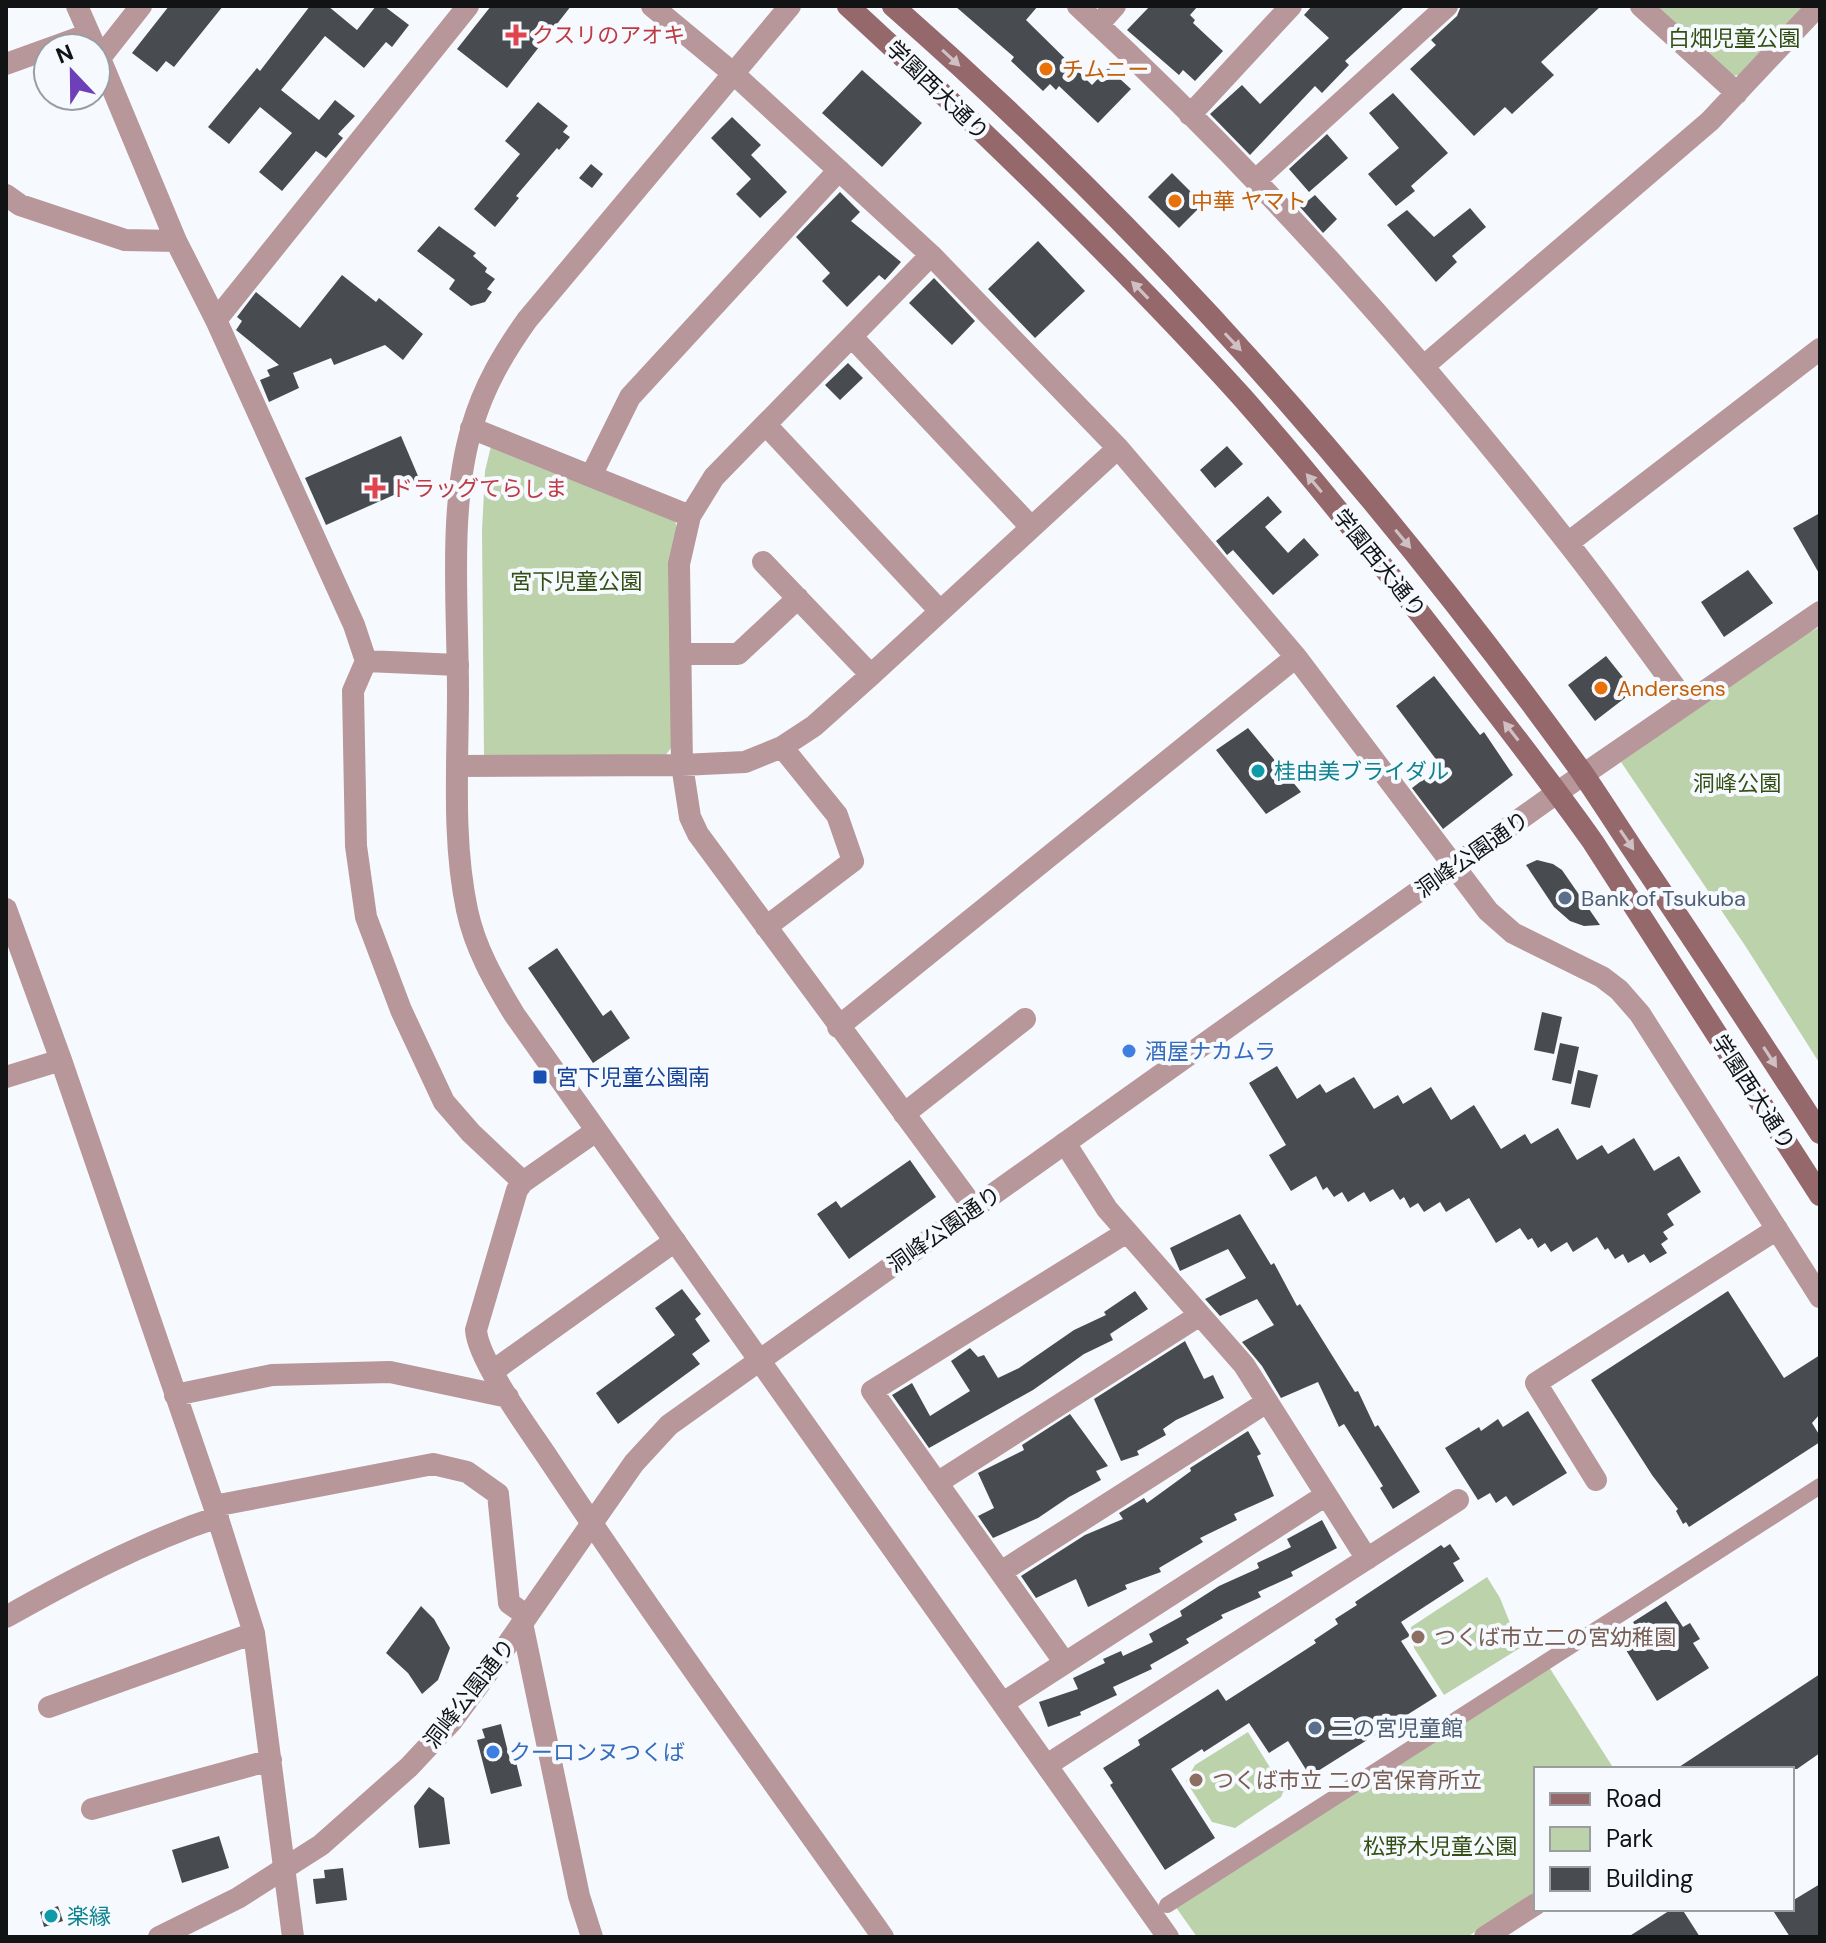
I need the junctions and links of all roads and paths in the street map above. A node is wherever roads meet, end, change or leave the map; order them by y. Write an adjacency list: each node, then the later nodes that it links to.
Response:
1 (77, 6): 15 (street)
2 (141, 6): 16 (street)
3 (468, 6): 28 (street)
4 (652, 6): 19 (street)
5 (790, 6): 19 (street)
6 (848, 6): 53 (main road, 学園西大通り, one-way to 6)
7 (893, 6): 52 (main road, 学園西大通り, one-way to 52)
8 (1078, 6): 14 (street)
9 (1115, 6): 14 (street)
10 (1291, 6): 22 (street)
11 (1447, 6): 24 (street)
12 (1641, 6): 21 (street)
13 (1818, 6): 21 (street)
14 (1098, 25): 22 (street)
15 (88, 32)
16 (112, 32)
17 (32, 59): 18 (street)
18 (6, 64)
19 (734, 74): 23 (street); 33 (street)
20 (112, 88): 26 (street)
21 (1737, 93): 31 (street)
22 (1190, 115): 24 (street)
23 (839, 170): 27 (street); 35 (street)
24 (1256, 180): 31 (street)
25 (6, 195): 26 (street)
26 (176, 241): 28 (street)
27 (931, 255): 29 (street); 34 (street)
28 (216, 320): 45 (street)
29 (852, 337): 32 (street); 37 (street)
30 (1820, 349): 38 (street)
31 (1424, 366): 38 (street)
32 (766, 425): 36 (street); 41 (street)
33 (471, 428): 35 (street); 46 (street)
34 (1118, 448): 37 (street); 44 (street)
35 (591, 476): 36 (street)
36 (690, 516): 43 (street)
37 (1031, 527): 41 (street)
38 (1568, 543): 48 (street)
39 (763, 562): 40 (street)
40 (798, 598): 43 (street); 47 (street)
41 (940, 611): 47 (street)
42 (1820, 612): 48 (street, 洞峰公園通り)
43 (681, 654): 50 (street)
44 (1296, 657): 54 (street); 58 (street)
45 (366, 661): 46 (street); 65 (street)
46 (458, 665): 51 (street)
47 (871, 675): 49 (street)
48 (1686, 702): 52 (street, 洞峰公園通り)
49 (782, 747): 50 (street); 56 (street)
50 (682, 765): 51 (street); 56 (street)
51 (458, 766): 62 (street)
52 (1584, 775): 53 (street, 洞峰公園通り); 63 (main road, 学園西大通り, one-way to 63)
53 (1558, 792): 54 (street, 洞峰公園通り); 66 (main road, 学園西大通り)
54 (1455, 867): 64 (street, 洞峰公園通り); 68 (street)
55 (6, 909): 59 (street)
56 (766, 927): 58 (street)
57 (1025, 1019): 61 (street)
58 (838, 1027): 61 (street)
59 (61, 1060): 60 (street); 75 (street)
60 (6, 1077)
61 (904, 1114): 67 (street)
62 (596, 1131): 65 (street); 70 (street)
63 (1820, 1133)
64 (1065, 1143): 67 (street, 洞峰公園通り); 69 (street)
65 (523, 1182): 74 (street)
66 (1820, 1195)
67 (974, 1208): 73 (street, 洞峰公園通り)
68 (1777, 1229): 71 (street); 78 (street)
69 (1127, 1232): 72 (street); 79 (street)
70 (675, 1241): 73 (street); 74 (street)
71 (1820, 1297)
72 (1200, 1315): 77 (street); 79 (street)
73 (758, 1360): 84 (street, 洞峰公園通り); 91 (street)
74 (493, 1371): 76 (street)
75 (175, 1395): 76 (street); 83 (street)
76 (508, 1397): 84 (street)
77 (1267, 1402): 81 (street); 86 (street)
78 (1596, 1480)
79 (937, 1483): 86 (street)
80 (1820, 1486): 97 (street)
81 (1326, 1495): 85 (street); 90 (street)
82 (1458, 1500): 85 (street)
83 (216, 1511): 87 (street); 88 (street); 89 (street)
84 (592, 1523): 88 (street, 洞峰公園通り); 103 (street)
85 (1367, 1559): 94 (street)
86 (1001, 1572): 90 (street)
87 (6, 1617)
88 (524, 1620): 96 (street, 洞峰公園通り); 102 (street)
89 (254, 1633): 92 (street); 93 (street)
90 (1065, 1663): 91 (street)
91 (1003, 1703): 94 (street)
92 (49, 1707)
93 (271, 1760): 95 (street); 96 (street)
94 (1047, 1765): 99 (street)
95 (92, 1809)
96 (285, 1868): 100 (street, 洞峰公園通り); 101 (street)
97 (1167, 1905)
98 (1534, 1905): 104 (street)
99 (1159, 1934)
100 (159, 1937)
101 (293, 1937)
102 (592, 1937)
103 (883, 1937)
104 (1485, 1937)

